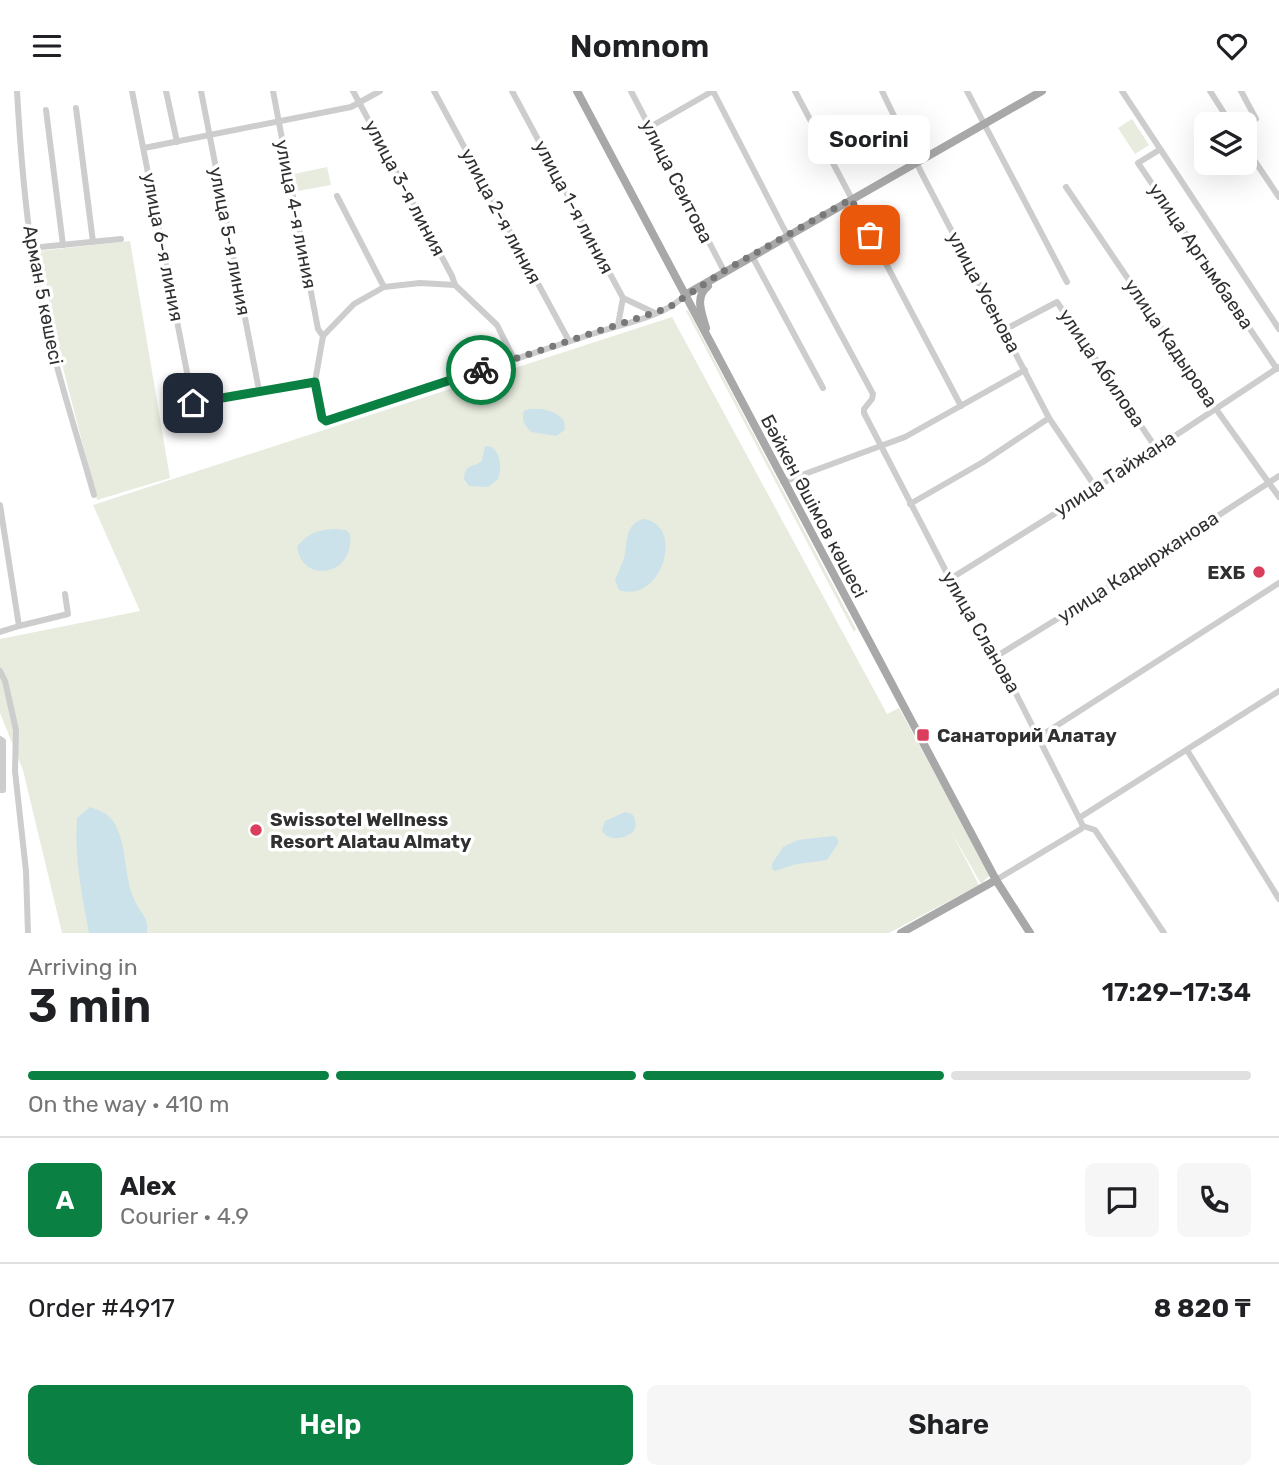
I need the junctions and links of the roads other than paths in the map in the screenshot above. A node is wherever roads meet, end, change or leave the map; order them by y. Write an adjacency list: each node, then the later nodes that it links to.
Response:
1 (17, 91): 42 (street, Арман 5 көшесі)
2 (132, 91): 30 (street, улица 6-я линия)
3 (166, 91): 29 (street)
4 (201, 91): 28 (street, улица 5-я линия)
5 (273, 91): 25 (street, улица 4-я линия)
6 (353, 91): 20 (street, улица 3-я линия)
7 (380, 91): 20 (street)
8 (434, 91): 55 (street, улица 2-я линия)
9 (512, 91): 49 (street, улица 1-я линия)
10 (576, 91): 48 (main road, Бәйкен Әшімов көшесі)
11 (631, 91): 27 (street, улица Сеитова)
12 (713, 91): 27 (street); 38 (street)
13 (795, 91): 37 (street)
14 (883, 91): 32 (street, улица Усенова)
15 (967, 91): 26 (street, улица Абилова)
16 (1042, 91): 26 (main road)
17 (1122, 91): 31 (street, улица Аргымбаева)
18 (1210, 91): 23 (street)
19 (1241, 91): 24 (street)
20 (359, 103): 25 (street); 46 (street, улица 3-я линия)
21 (76, 108): 40 (street)
22 (47, 110): 41 (street)
23 (1223, 112)
24 (1252, 112)
25 (279, 121): 28 (street); 54 (street, улица 4-я линия)
26 (984, 125): 32 (main road); 45 (street, улица Абилова)
27 (649, 127): 44 (street, улица Сеитова)
28 (210, 135): 29 (street); 62 (street, улица 5-я линия)
29 (177, 142): 30 (street)
30 (144, 148): 62 (street, улица 6-я линия)
31 (1159, 150): 52 (street, улица Аргымбаева); 58 (street, улица Аргымбаева)
32 (916, 161): 37 (main road); 53 (street, улица Усенова)
33 (1257, 164): 36 (street)
34 (1066, 187): 64 (street, улица Кадырова)
35 (337, 196): 47 (street)
36 (1279, 197)
37 (851, 199): 38 (main road); 63 (street)
38 (788, 236): 43 (main road); 66 (street, улица Сланова)
39 (121, 239): 40 (street)
40 (93, 242): 41 (street)
41 (64, 245): 42 (street)
42 (31, 248): 72 (street, Арман 5 көшесі)
43 (752, 256): 44 (main road); 61 (street)
44 (724, 271): 48 (main road); 56 (main road)
45 (1067, 282)
46 (454, 285): 47 (street); 57 (street)
47 (384, 287): 54 (street)
48 (685, 295): 50 (street); 56 (main road, Бәйкен Әшімов көшесі)
49 (623, 298): 50 (street); 51 (street)
50 (655, 313): 51 (street)
51 (618, 325): 55 (street)
52 (1279, 329)
53 (1004, 330): 59 (street, улица Усенова); 67 (street, улица Абилова)
54 (323, 337): 60 (street)
55 (569, 341): 57 (street)
56 (709, 341): 69 (main road, Бәйкен Әшімов көшесі)
57 (514, 359): 60 (street)
58 (1278, 368): 64 (street, улица Тайжана)
59 (1025, 370): 63 (street); 65 (street, улица Усенова)
60 (315, 382): 62 (street)
61 (823, 387)
62 (259, 390)
63 (961, 405): 66 (street)
64 (1216, 409): 67 (street, улица Тайжана); 70 (street, улица Кадырова)
65 (1049, 418): 71 (street, улица Усенова); 74 (street)
66 (881, 447): 69 (street); 74 (street, улица Сланова)
67 (1156, 448): 71 (street, улица Тайжана)
68 (1279, 476): 70 (street, улица Кадыржанова)
69 (783, 482): 91 (main road, Бәйкен Әшімов көшесі)
70 (1269, 482): 73 (street, улица Кадырова); 81 (street, улица Кадыржанова)
71 (1096, 488): 76 (street, улица Тайжана)
72 (94, 495)
73 (1279, 497)
74 (910, 504): 76 (street, улица Сланова)
75 (0, 505): 79 (street)
76 (950, 579): 81 (street, улица Сланова)
77 (1279, 583): 84 (street)
78 (65, 594): 79 (street)
79 (19, 625): 80 (street)
80 (0, 632)
81 (996, 656): 84 (street, улица Сланова)
82 (0, 671): 93 (street)
83 (1279, 691): 86 (street)
84 (1039, 737): 89 (street, улица Сланова)
85 (0, 739): 87 (street)
86 (1187, 750): 89 (street); 92 (street)
87 (1, 775): 88 (street)
88 (0, 790)
89 (1079, 818): 90 (street, улица Сланова)
90 (1083, 826): 91 (street); 96 (street)
91 (996, 880): 94 (main road); 95 (main road, Бәйкен Әшімов көшесі)
92 (1279, 899)
93 (27, 933)
94 (901, 933)
95 (1030, 933)
96 (1164, 933)

